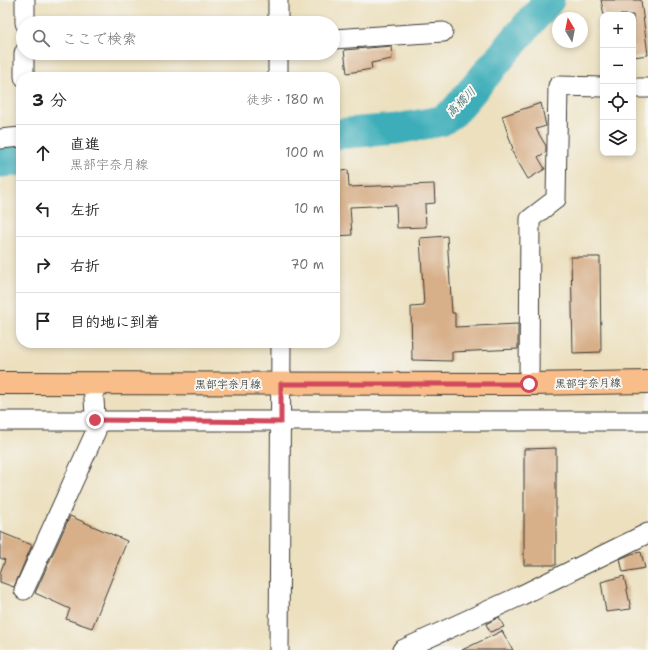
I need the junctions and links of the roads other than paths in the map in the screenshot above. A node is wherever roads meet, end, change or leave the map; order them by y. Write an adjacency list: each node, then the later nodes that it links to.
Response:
1 (25, 0): 3 (street)
2 (278, 0): 4 (street)
3 (25, 16)
4 (278, 16)
5 (443, 32): 6 (street)
6 (340, 39)
7 (24, 60): 9 (street)
8 (278, 60): 10 (street)
9 (24, 72)
10 (278, 72)
11 (600, 87): 21 (street)
12 (636, 88): 13 (street)
13 (648, 88)
14 (16, 137): 15 (street)
15 (0, 139)
16 (281, 348): 20 (street)
17 (648, 382): 21 (main road, 黒部宇奈月線)
18 (0, 383): 19 (main road, 黒部宇奈月線)
19 (93, 383): 20 (main road, 黒部宇奈月線); 22 (street)
20 (281, 384): 21 (main road, 黒部宇奈月線); 25 (street)
21 (529, 384)
22 (95, 420): 23 (street); 25 (street); 27 (street)
23 (0, 421)
24 (648, 421): 25 (street)
25 (281, 422): 28 (street)
26 (648, 533): 29 (street)
27 (24, 590)
28 (279, 650)
29 (402, 650)

